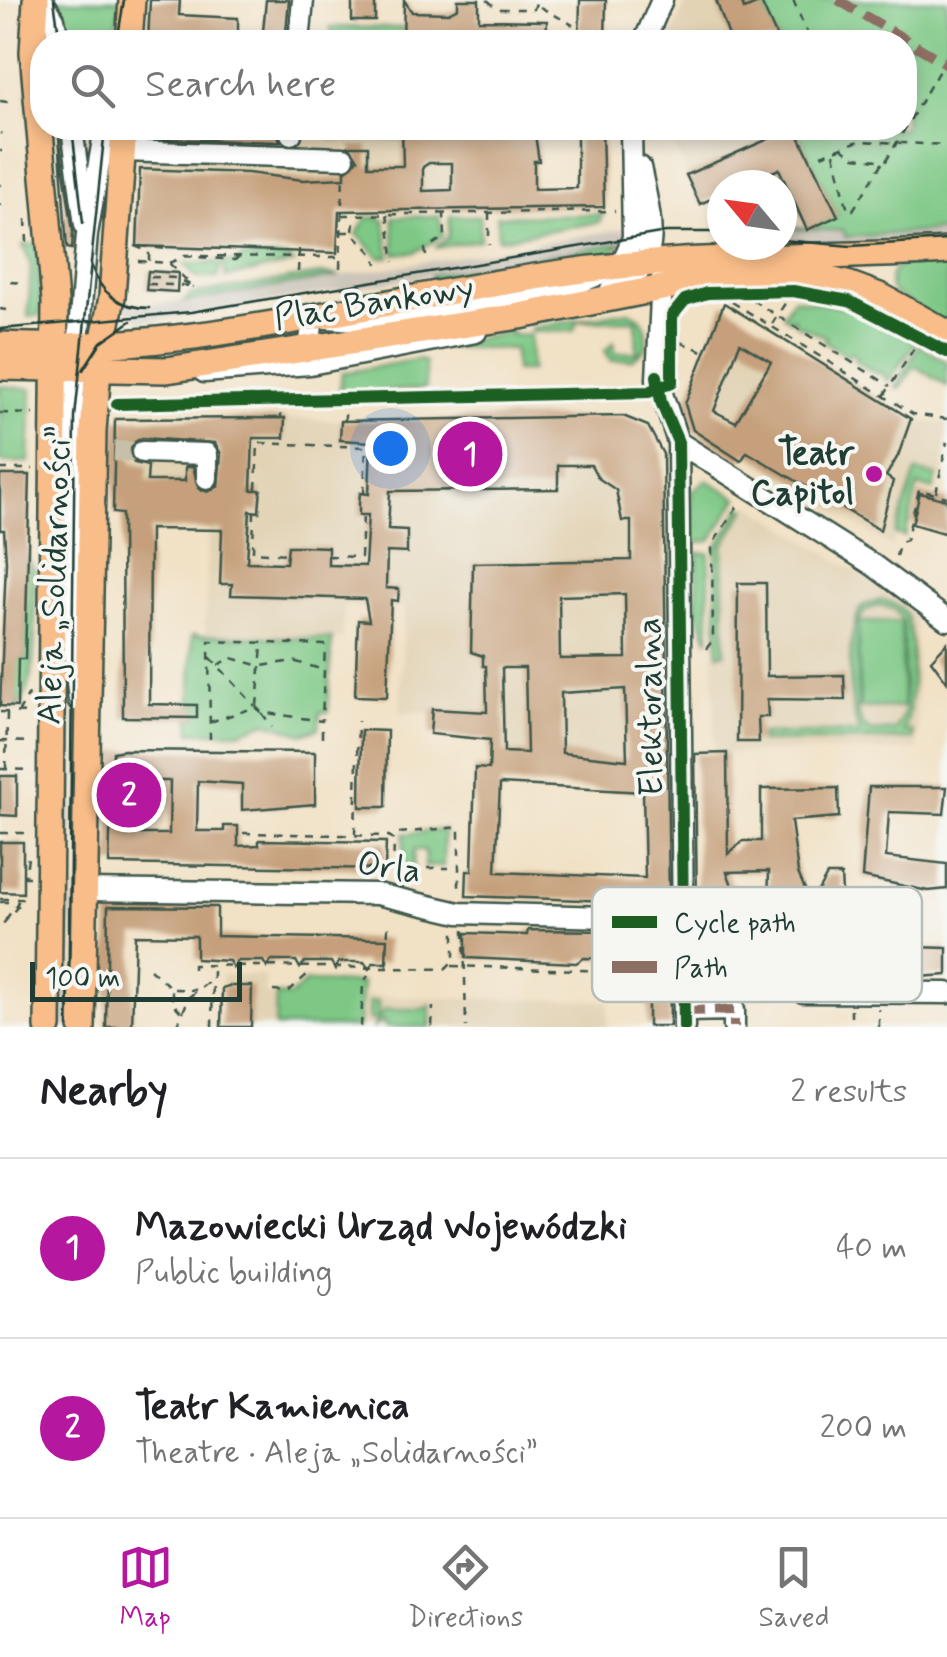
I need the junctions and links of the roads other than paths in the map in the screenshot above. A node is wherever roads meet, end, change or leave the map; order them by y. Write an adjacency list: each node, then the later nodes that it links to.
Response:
1 (39, 0): 6 (main road, Aleja „Solidarności”); 7 (street)
2 (132, 0): 8 (street); 9 (main road)
3 (303, 0): 10 (street)
4 (653, 0): 11 (street)
5 (662, 0): 12 (street)
6 (36, 30)
7 (57, 30)
8 (121, 30)
9 (129, 30)
10 (300, 30)
11 (648, 30)
12 (650, 30)
13 (41, 140): 35 (main road, Aleja „Solidarności”)
14 (74, 140): 21 (street)
15 (102, 140): 21 (street)
16 (123, 140): 35 (main road, Aleja „Solidarności”)
17 (135, 140): 20 (street)
18 (632, 140): 26 (street)
19 (634, 140): 25 (street)
20 (344, 158)
21 (86, 234): 35 (street)
22 (947, 251): 23 (main road, Plac Bankowy)
23 (890, 255): 24 (main road, Plac Bankowy); 28 (main road)
24 (676, 258): 25 (main road, Plac Bankowy); 27 (street)
25 (648, 261): 26 (main road, Plac Bankowy); 29 (street)
26 (621, 265): 31 (main road, Plac Bankowy)
27 (658, 288): 28 (main road, Plac Bankowy); 29 (main road, Plac Bankowy); 39 (street, Elektoralna)
28 (882, 296): 32 (main road, Plac Bankowy)
29 (571, 308): 30 (main road, Plac Bankowy)
30 (520, 316): 34 (main road, Plac Bankowy); 37 (street)
31 (313, 317): 34 (street); 35 (main road, Plac Bankowy)
32 (941, 339)
33 (0, 345): 35 (main road)
34 (309, 348): 37 (main road, Plac Bankowy)
35 (77, 357): 36 (main road); 37 (main road, Plac Bankowy); 38 (street); 42 (main road, Aleja „Solidarności”); 44 (main road, Aleja „Solidarności”)
36 (0, 367)
37 (166, 370)
38 (72, 434): 42 (street); 44 (street)
39 (678, 442): 43 (street); 45 (street, Elektoralna)
40 (142, 452): 41 (street)
41 (207, 478)
42 (52, 576): 51 (main road, Aleja „Solidarności”)
43 (947, 620)
44 (85, 758): 46 (main road, Aleja „Solidarności”)
45 (684, 887)
46 (84, 890): 47 (street, Orla); 52 (main road, Aleja „Solidarności”)
47 (592, 917)
48 (922, 992): 49 (street)
49 (947, 993)
50 (684, 1019): 53 (street)
51 (48, 1027)
52 (82, 1027)
53 (734, 1027)

